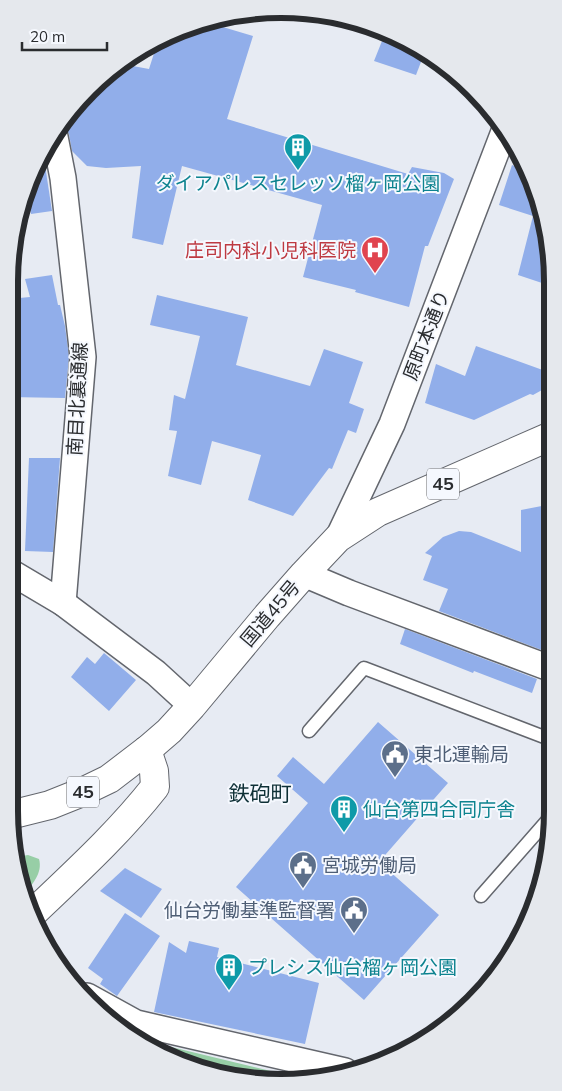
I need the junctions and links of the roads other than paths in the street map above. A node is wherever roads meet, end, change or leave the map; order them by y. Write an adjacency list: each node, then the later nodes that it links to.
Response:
1 (502, 138): 4 (street, 原町本通り)
2 (56, 144): 7 (street, 南目北裏通線)
3 (544, 439): 4 (main road, 国道45号 / 45)
4 (338, 538): 5 (main road, 国道45号 / 45)
5 (304, 574): 8 (street); 9 (main road, 国道45号 / 45)
6 (18, 576): 7 (street)
7 (63, 603): 9 (street)
8 (544, 666)
9 (192, 706): 12 (main road, 国道45号 / 45)
10 (309, 731): 11 (lane)
11 (544, 737)
12 (147, 750): 13 (main road, 国道45号 / 45); 16 (main road)
13 (18, 813)
14 (544, 824): 15 (lane)
15 (481, 896)
16 (37, 909)
17 (105, 1006): 18 (street)
18 (332, 1068)

